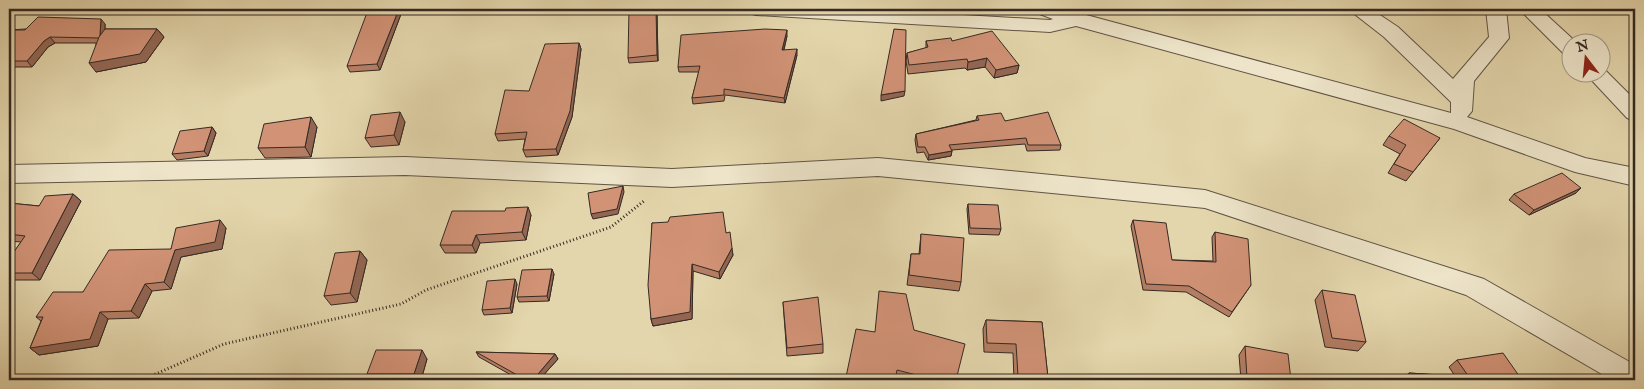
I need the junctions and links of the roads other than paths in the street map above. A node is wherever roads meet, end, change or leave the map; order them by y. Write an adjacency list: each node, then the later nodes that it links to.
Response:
1 (756, 9): 6 (street)
2 (1044, 9): 6 (street)
3 (1358, 9): 9 (street)
4 (1496, 9): 9 (street)
5 (1529, 9): 7 (street)
6 (1075, 19): 11 (street)
7 (1562, 40)
8 (1604, 82): 10 (street)
9 (1462, 100): 11 (street)
10 (1635, 113)
11 (1460, 123): 13 (street)
12 (9, 174): 14 (street)
13 (1635, 178)
14 (1635, 380)

